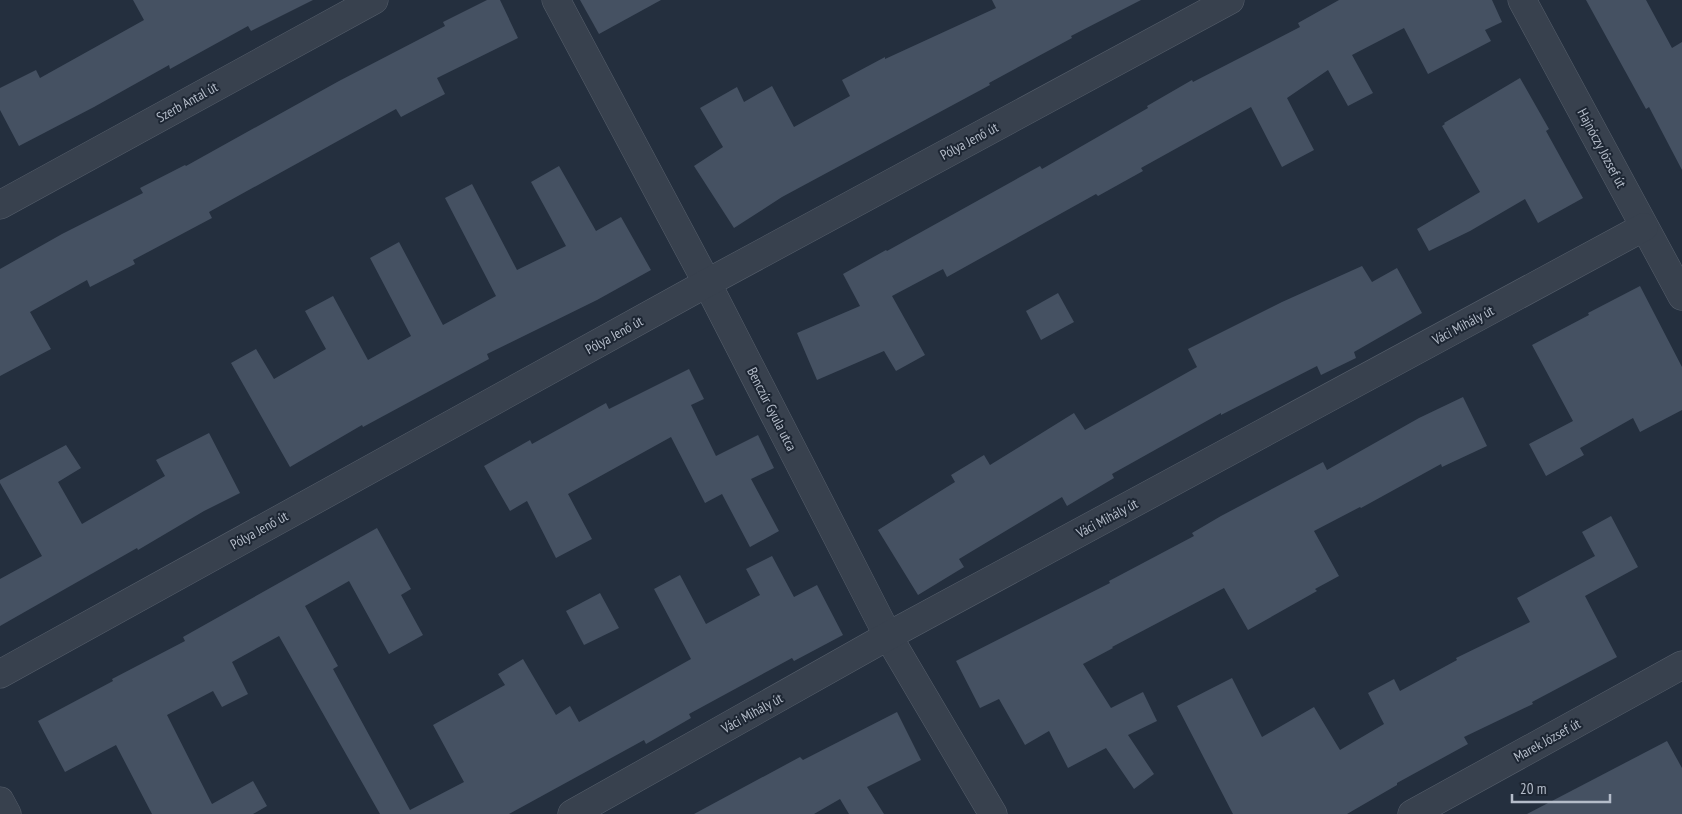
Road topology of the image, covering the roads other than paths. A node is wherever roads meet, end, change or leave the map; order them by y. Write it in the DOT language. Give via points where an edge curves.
graph roads {
  1 [pos="374,0"];
  2 [pos="556,0"];
  3 [pos="1230,0"];
  4 [pos="1522,0"];
  5 [pos="0,205"];
  6 [pos="1644,227"];
  7 [pos="708,283"];
  8 [pos="1682,296"];
  9 [pos="888,636"];
  10 [pos="1682,665"];
  11 [pos="0,674"];
  12 [pos="0,801"];
  13 [pos="7,814"];
  14 [pos="572,814"];
  15 [pos="993,814"];
  16 [pos="1412,814"];
  1 -- 5 [label="street, Szerb Antal út"];
  2 -- 7 [label="street, Benczúr Gyula utca"];
  3 -- 7 [label="street, Pólya Jenő út"];
  4 -- 6 [label="street, Hajnóczy József út"];
  6 -- 8 [label="street, Hajnóczy József út"];
  6 -- 9 [label="street, Váci Mihály út"];
  7 -- 9 [label="street, Benczúr Gyula utca"];
  7 -- 11 [label="street, Pólya Jenő út"];
  9 -- 14 [label="street, Váci Mihály út"];
  9 -- 15 [label="street, Benczúr Gyula utca"];
  10 -- 16 [label="street, Marek József út"];
  12 -- 13 [label="street"];
}
